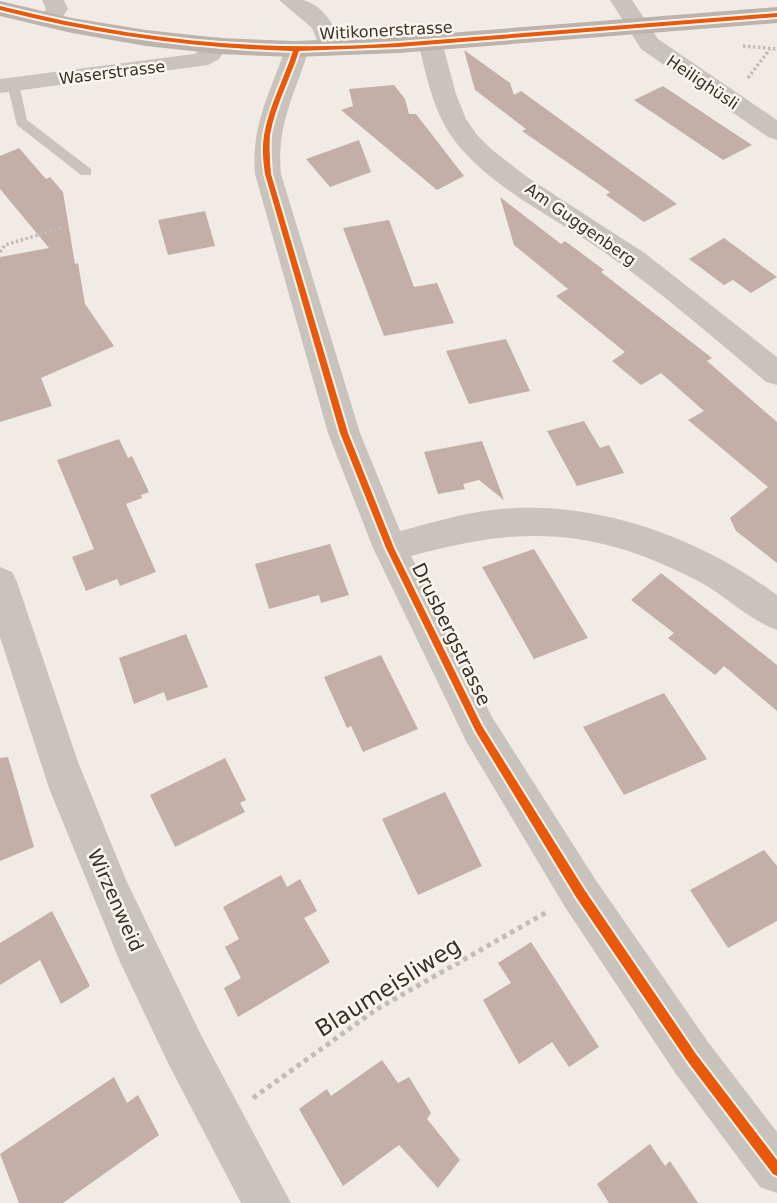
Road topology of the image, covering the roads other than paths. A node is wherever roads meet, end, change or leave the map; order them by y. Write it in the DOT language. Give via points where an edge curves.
graph roads {
  1 [pos="290,0"];
  2 [pos="621,0"];
  3 [pos="0,8"];
  4 [pos="51,10"];
  5 [pos="777,15"];
  6 [pos="636,26"];
  7 [pos="430,42"];
  8 [pos="218,44"];
  9 [pos="314,49"];
  10 [pos="7,85"];
  11 [pos="777,132"];
  12 [pos="86,172"];
  13 [pos="777,374"];
  14 [pos="390,548"];
  15 [pos="0,582"];
  16 [pos="777,615"];
  17 [pos="777,1170"];
  18 [pos="267,1203"];
  1 -- 9 [label="street" via="328,32"];
  2 -- 6 [label="street, Heilighüsli"];
  3 -- 4 [label="main road, Witikonerstrasse"];
  4 -- 8 [label="main road, Witikonerstrasse" via="136,36"];
  5 -- 6 [label="main road, Witikonerstrasse"];
  6 -- 7 [label="main road, Witikonerstrasse"];
  6 -- 11 [label="street, Heilighüsli" via="669,60"];
  7 -- 9 [label="main road, Witikonerstrasse"];
  7 -- 13 [label="street, Am Guggenberg" via="445,98 468,141 499,168 617,247"];
  8 -- 9 [label="main road, Witikonerstrasse"];
  8 -- 10 [label="street, Waserstrasse" via="200,60"];
  9 -- 14 [label="street, Drusbergstrasse" via="266,130 264,149 344,433"];
  10 -- 12 [label="lane" via="21,122"];
  14 -- 16 [label="street" via="471,527 516,521 591,527 675,554"];
  14 -- 17 [label="street, Drusbergstrasse" via="479,729 580,893 692,1058"];
  15 -- 18 [label="street, Wirzenweid" via="74,800 122,916 221,1121"];
}
